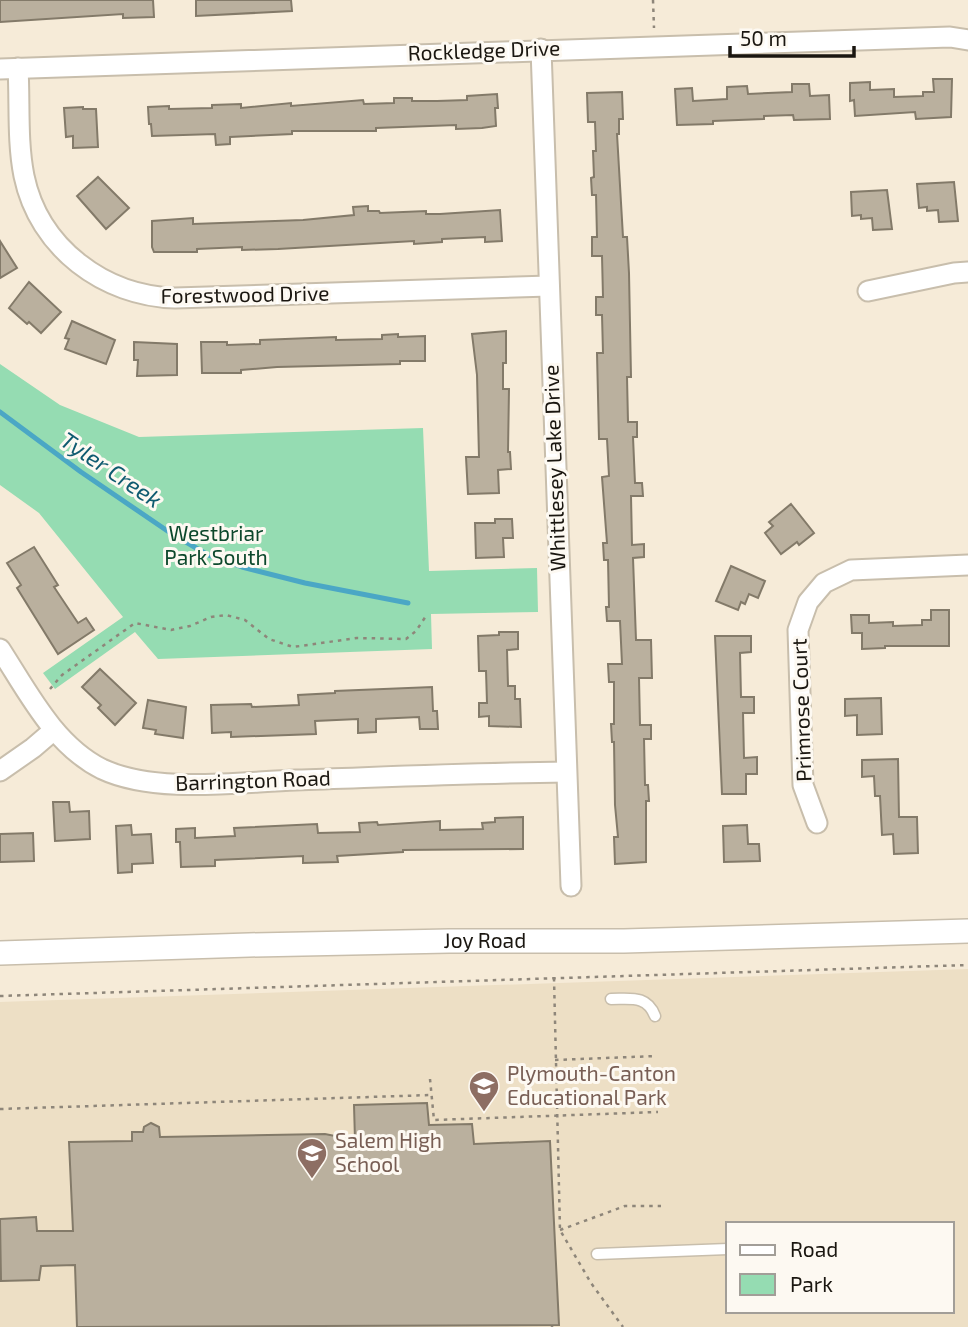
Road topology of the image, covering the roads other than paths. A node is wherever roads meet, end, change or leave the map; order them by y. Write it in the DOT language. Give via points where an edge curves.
graph roads {
  1 [pos="968,40"];
  2 [pos="541,49"];
  3 [pos="9,68"];
  4 [pos="968,272"];
  5 [pos="549,286"];
  6 [pos="868,291"];
  7 [pos="968,565"];
  8 [pos="0,649"];
  9 [pos="54,730"];
  10 [pos="0,771"];
  11 [pos="566,772"];
  12 [pos="817,823"];
  13 [pos="571,886"];
  14 [pos="968,932"];
  15 [pos="0,953"];
  16 [pos="611,999"];
  17 [pos="655,1017"];
  18 [pos="726,1249"];
  19 [pos="597,1254"];
  1 -- 2 [label="street, Rockledge Drive"];
  2 -- 3 [label="street, Rockledge Drive"];
  2 -- 5 [label="street, Whittlesey Lake Drive"];
  3 -- 5 [label="street, Forestwood Drive" via="23,164 37,209 61,248 89,272 117,286 151,297 175,298"];
  4 -- 6 [label="street"];
  5 -- 11 [label="street, Whittlesey Lake Drive"];
  7 -- 12 [label="street, Primrose Court" via="851,570 824,583 807,602 799,630 803,785"];
  8 -- 9 [label="street, Barrington Road"];
  9 -- 10 [label="street"];
  9 -- 11 [label="street, Barrington Road" via="101,768 144,783"];
  11 -- 13 [label="street, Whittlesey Lake Drive"];
  14 -- 15 [label="street, Joy Road"];
  16 -- 17 [label="lane" via="644,1000"];
  18 -- 19 [label="lane"];
}
